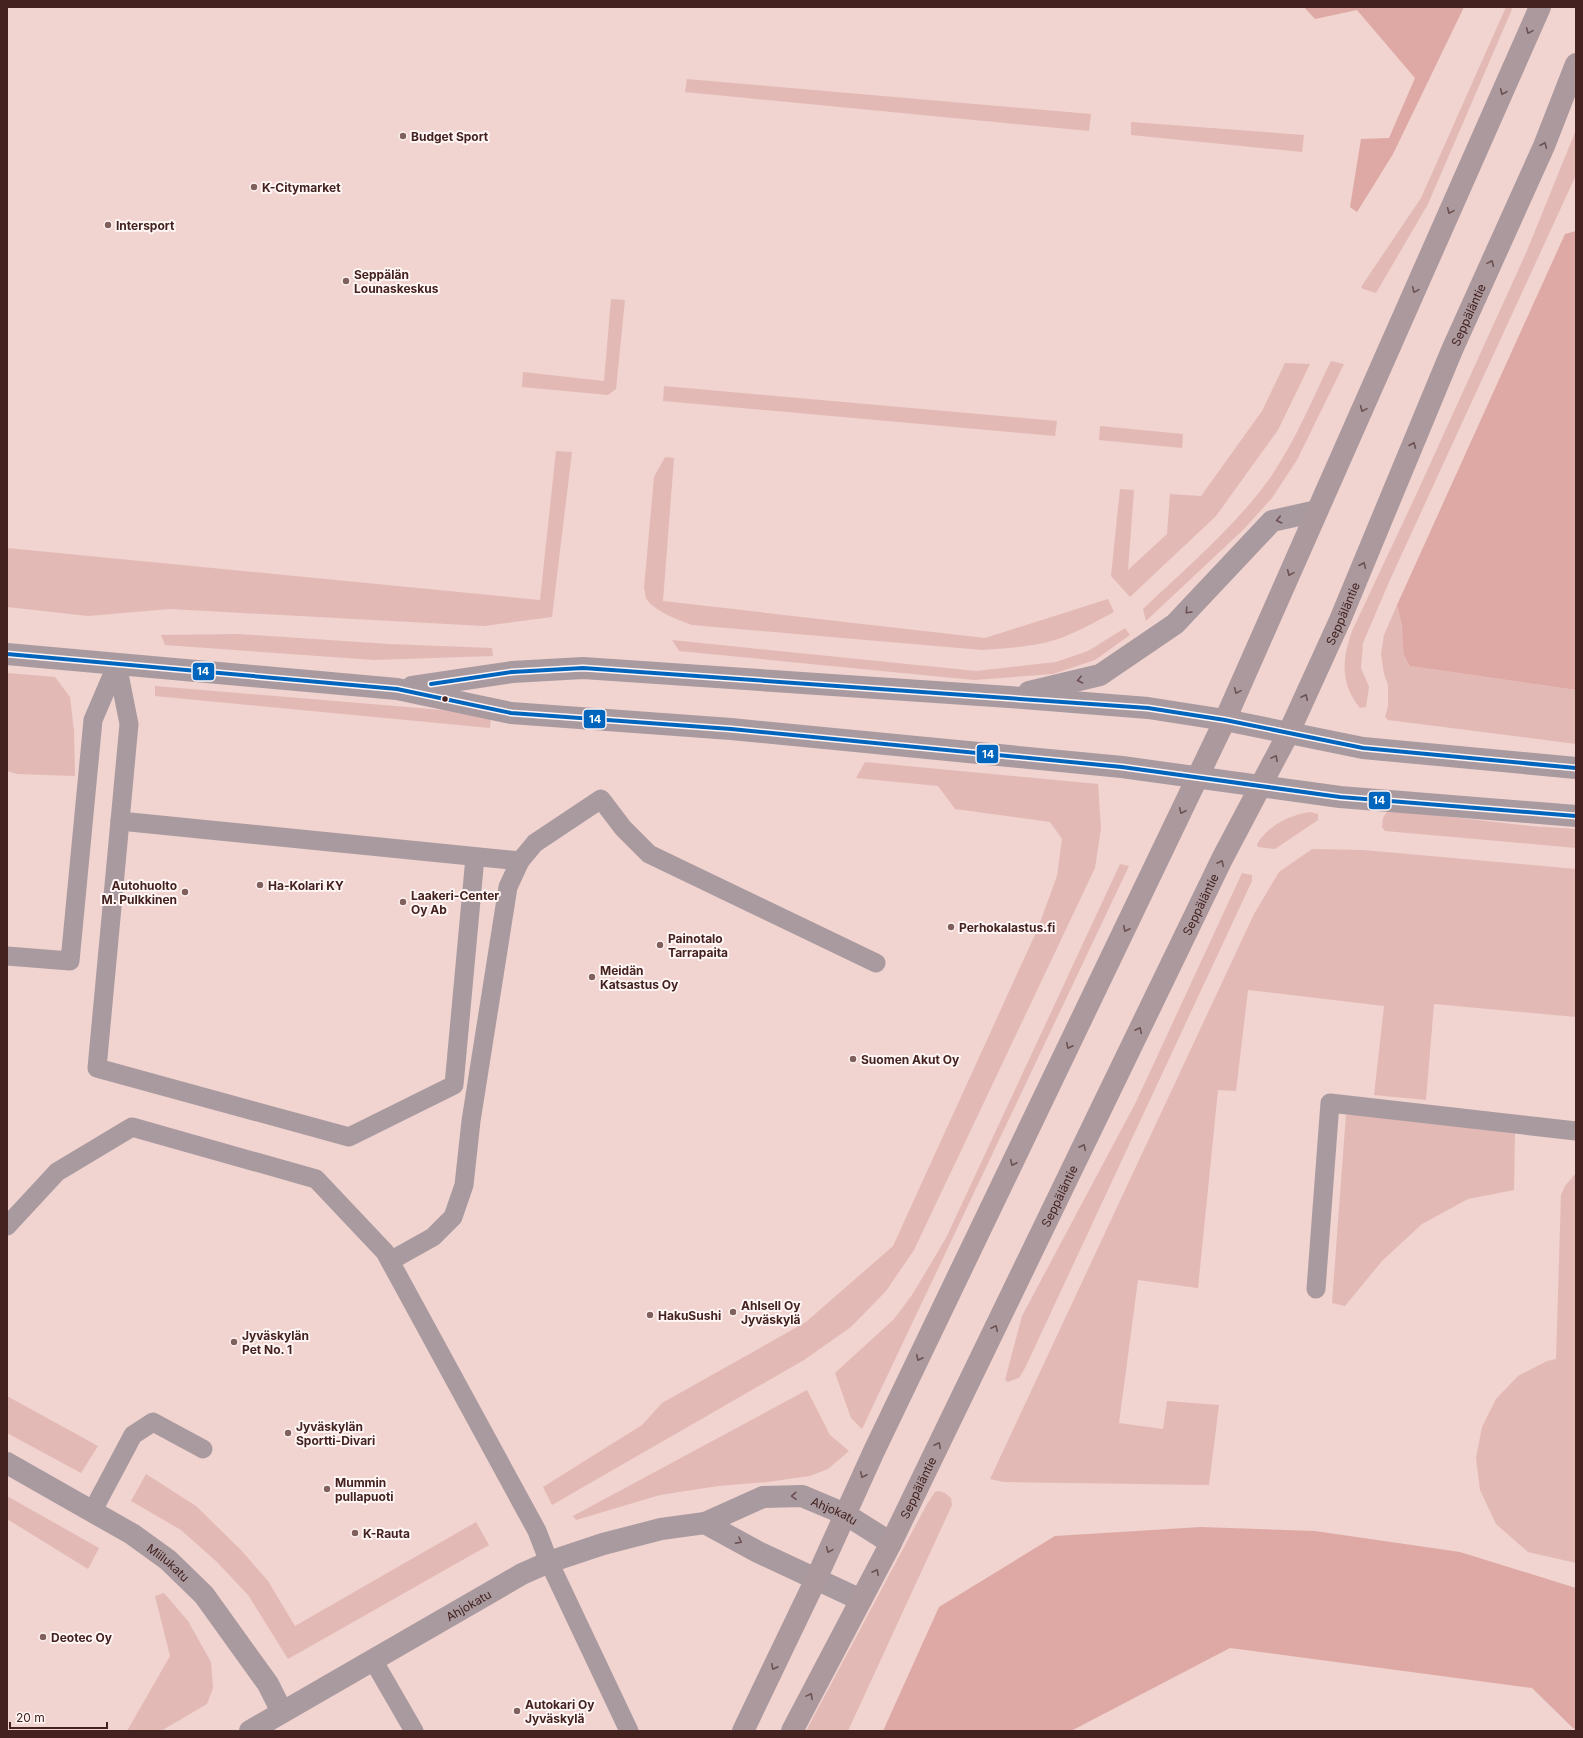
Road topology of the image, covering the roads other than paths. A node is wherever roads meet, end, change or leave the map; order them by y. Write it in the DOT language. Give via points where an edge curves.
graph roads {
  1 [pos="1540,7"];
  2 [pos="1576,64"];
  3 [pos="1317,511"];
  4 [pos="7,654"];
  5 [pos="117,664"];
  6 [pos="397,689"];
  7 [pos="1009,697"];
  8 [pos="1225,720"];
  9 [pos="1289,732"];
  10 [pos="1576,768"];
  11 [pos="1198,776"];
  12 [pos="1261,785"];
  13 [pos="1576,816"];
  14 [pos="120,821"];
  15 [pos="475,856"];
  16 [pos="520,861"];
  17 [pos="7,956"];
  18 [pos="876,963"];
  19 [pos="1576,1132"];
  20 [pos="7,1226"];
  21 [pos="390,1261"];
  22 [pos="1316,1289"];
  23 [pos="203,1449"];
  24 [pos="7,1463"];
  25 [pos="92,1512"];
  26 [pos="845,1514"];
  27 [pos="705,1523"];
  28 [pos="891,1543"];
  29 [pos="549,1562"];
  30 [pos="816,1579"];
  31 [pos="861,1600"];
  32 [pos="373,1660"];
  33 [pos="282,1712"];
  34 [pos="250,1731"];
  35 [pos="414,1731"];
  36 [pos="629,1731"];
  37 [pos="743,1731"];
  38 [pos="792,1731"];
  1 -- 3 [label="main road, one-way"];
  9 -- 2 [label="main road, Seppäläntie, one-way" via="1340,620 1452,350 1544,146"];
  3 -- 7 [label="street, one-way" via="1272,521 1175,624 1100,675"];
  3 -- 8 [label="main road, one-way"];
  4 -- 5 [label="street"];
  5 -- 6 [label="street"];
  5 -- 14 [label="lane" via="129,724"];
  5 -- 17 [label="lane" via="93,720 70,961"];
  6 -- 7 [label="street" via="512,672 583,668"];
  6 -- 11 [label="street" via="511,713 739,730 1122,766"];
  7 -- 8 [label="street" via="1148,708"];
  8 -- 9 [label="street"];
  8 -- 11 [label="main road"];
  9 -- 10 [label="street" via="1363,748"];
  12 -- 9 [label="main road, Seppäläntie, one-way"];
  11 -- 12 [label="street"];
  11 -- 26 [label="main road, one-way"];
  12 -- 13 [label="street" via="1340,797"];
  28 -- 12 [label="main road, Seppäläntie, one-way" via="1215,874"];
  14 -- 15 [label="lane"];
  14 -- 15 [label="lane" via="97,1068 349,1138 454,1085"];
  15 -- 16 [label="lane"];
  16 -- 18 [label="lane" via="535,843 601,799 623,828 649,854"];
  16 -- 21 [label="lane" via="508,887 471,1120 464,1185 453,1217 433,1237"];
  19 -- 22 [label="lane" via="1330,1103"];
  20 -- 21 [label="lane" via="57,1172 132,1127 316,1179 385,1252"];
  21 -- 29 [label="lane" via="537,1531"];
  23 -- 25 [label="lane" via="153,1422 133,1435"];
  24 -- 25 [label="street, Miilukatu"];
  25 -- 33 [label="street, Miilukatu" via="132,1534 168,1560 204,1595 268,1684"];
  26 -- 27 [label="street, Ahjokatu, one-way" via="802,1496 763,1497"];
  26 -- 28 [label="street, Ahjokatu"];
  26 -- 30 [label="main road, one-way"];
  27 -- 29 [label="street, Ahjokatu" via="662,1529 603,1544"];
  27 -- 30 [label="street, one-way" via="758,1552"];
  31 -- 28 [label="main road, Seppäläntie, one-way"];
  29 -- 32 [label="street, Ahjokatu" via="522,1574"];
  29 -- 36 [label="lane"];
  30 -- 31 [label="street"];
  30 -- 37 [label="main road, one-way"];
  38 -- 31 [label="main road, Seppäläntie, one-way"];
  32 -- 33 [label="street, Ahjokatu"];
  32 -- 35 [label="lane"];
  33 -- 34 [label="street, Ahjokatu"];
}
